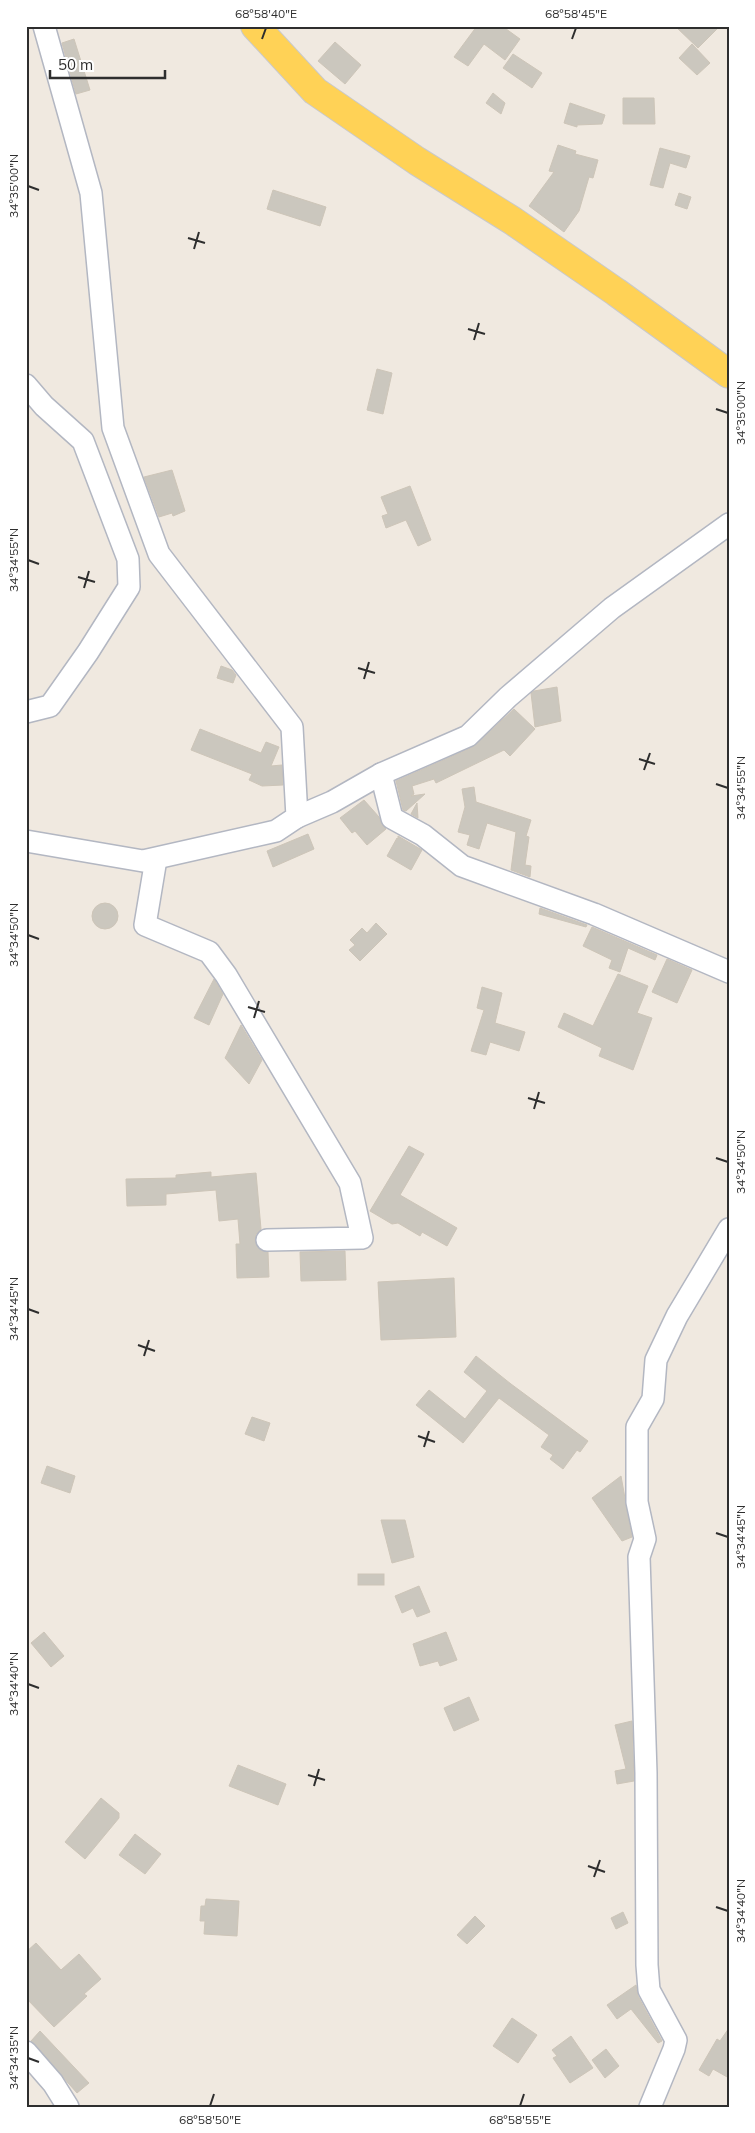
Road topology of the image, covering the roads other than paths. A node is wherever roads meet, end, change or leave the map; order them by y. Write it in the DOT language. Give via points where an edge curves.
graph roads {
  1 [pos="44,26"];
  2 [pos="255,26"];
  3 [pos="729,374"];
  4 [pos="26,385"];
  5 [pos="112,419"];
  6 [pos="86,450"];
  7 [pos="729,524"];
  8 [pos="26,712"];
  9 [pos="382,774"];
  10 [pos="297,817"];
  11 [pos="26,842"];
  12 [pos="156,860"];
  13 [pos="729,972"];
  14 [pos="729,1229"];
  15 [pos="267,1240"];
  16 [pos="26,2052"];
  17 [pos="68,2107"];
  18 [pos="650,2107"];
  1 -- 5 [label="street" via="90,193"];
  2 -- 3 [label="main road" via="315,91 520,226"];
  4 -- 6 [label="street" via="83,441"];
  5 -- 6 [label="street"];
  5 -- 10 [label="street" via="159,554 292,727"];
  6 -- 8 [label="street" via="128,559 129,587 50,706"];
  7 -- 9 [label="street" via="612,608 508,697 468,736"];
  9 -- 10 [label="street"];
  9 -- 13 [label="street" via="392,818 423,835 462,866 594,914"];
  10 -- 12 [label="street" via="276,831"];
  11 -- 12 [label="street" via="143,861"];
  12 -- 15 [label="street" via="145,925 209,952 226,975 350,1183 362,1238"];
  14 -- 18 [label="street" via="677,1316 656,1360 653,1399 637,1427 637,1502 645,1539 639,1557 646,1773 647,1965 649,1990 676,2040"];
  16 -- 17 [label="street" via="53,2083"];
}
